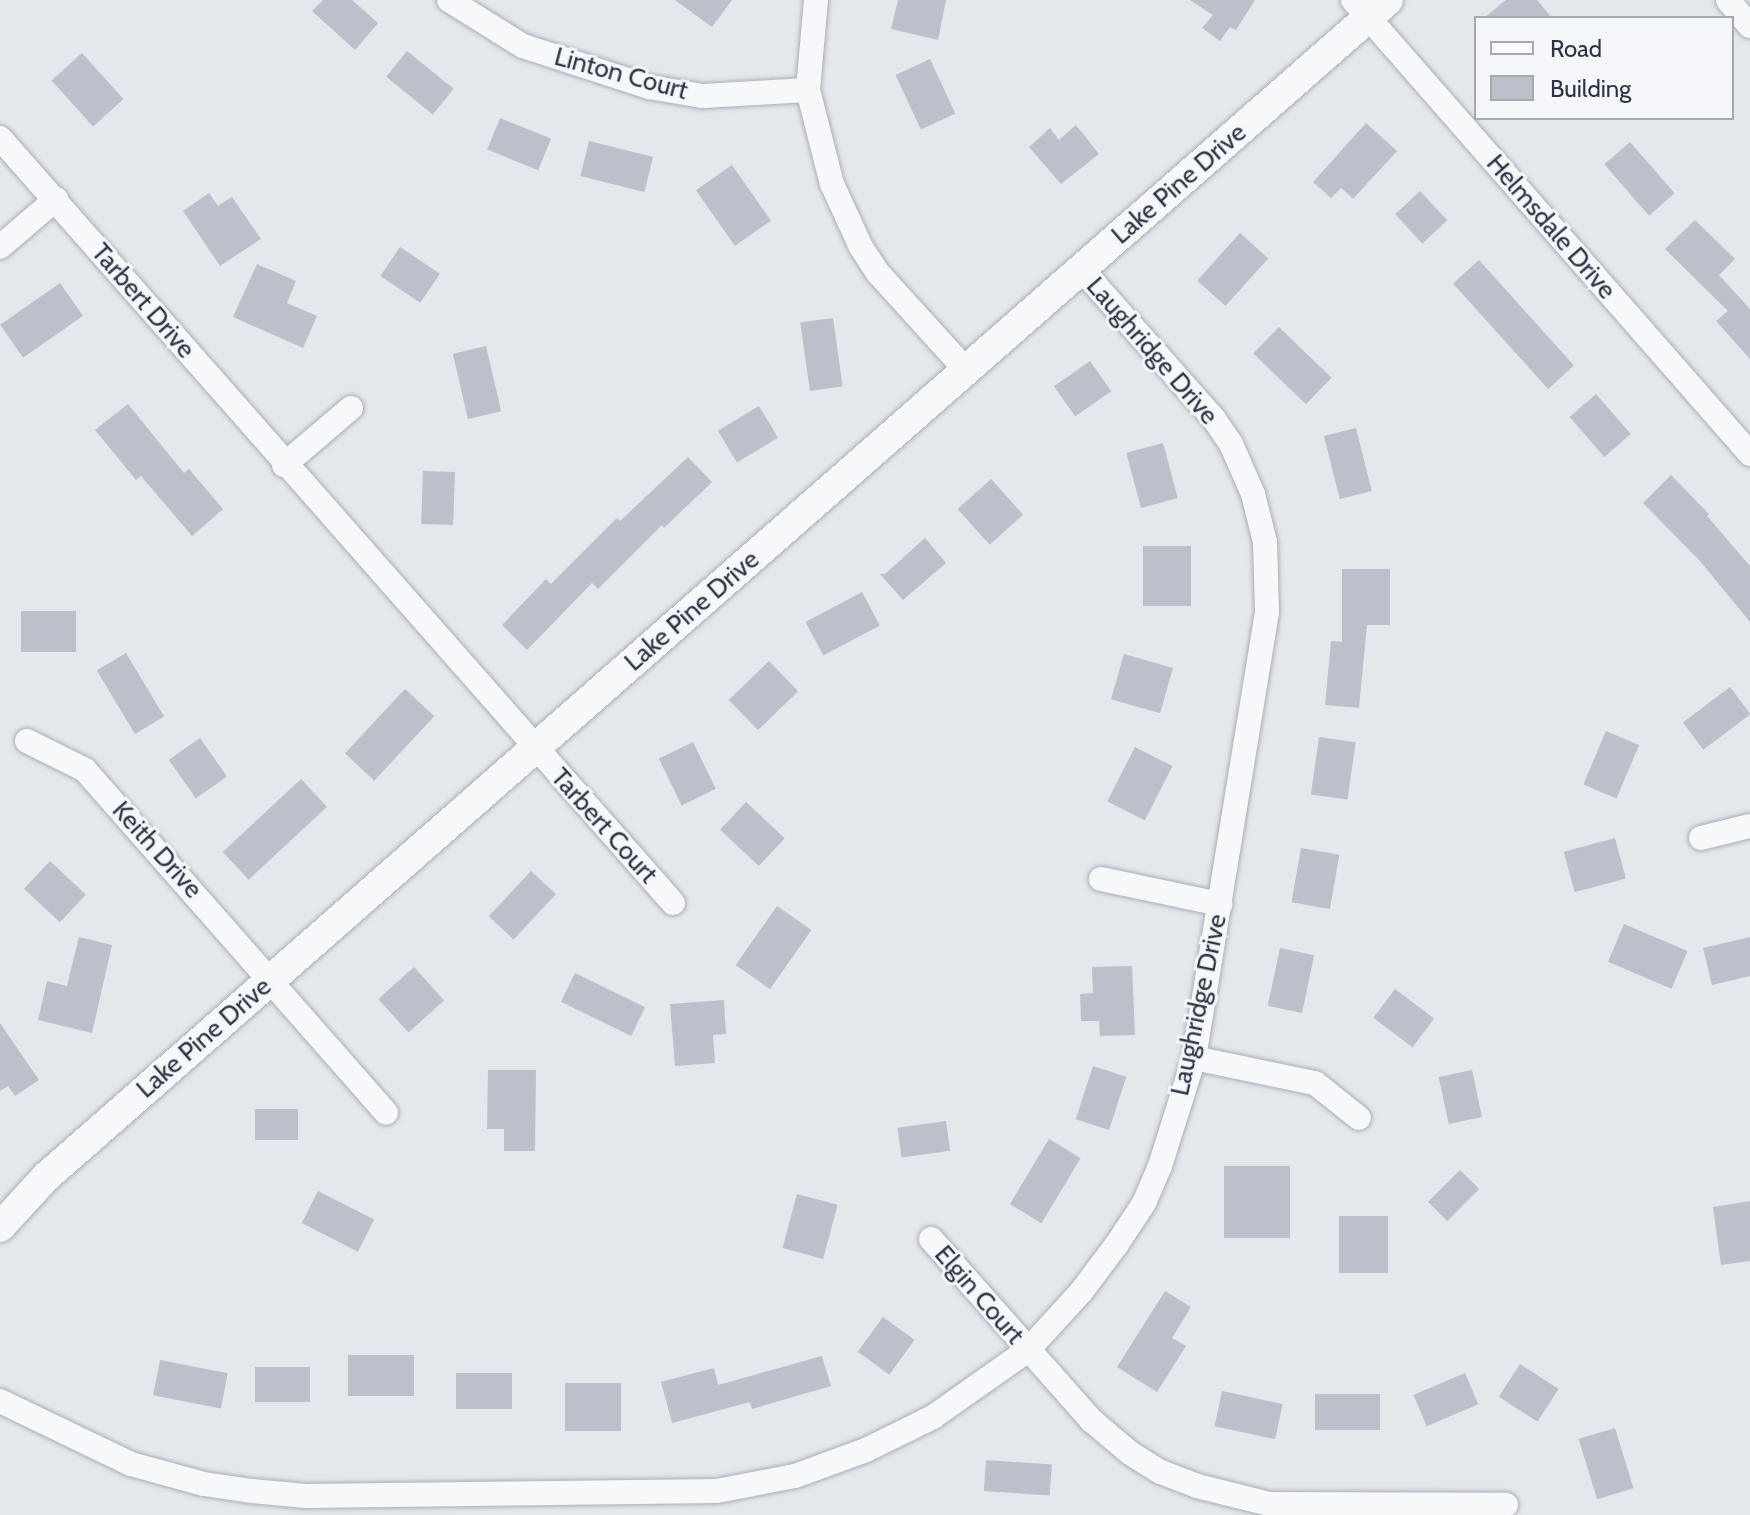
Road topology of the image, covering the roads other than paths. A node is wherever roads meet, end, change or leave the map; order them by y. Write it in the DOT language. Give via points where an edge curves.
graph roads {
  1 [pos="449,0"];
  2 [pos="816,0"];
  3 [pos="1728,0"];
  4 [pos="1369,6"];
  5 [pos="1750,26"];
  6 [pos="808,90"];
  7 [pos="0,138"];
  8 [pos="56,199"];
  9 [pos="0,247"];
  10 [pos="1082,270"];
  11 [pos="966,370"];
  12 [pos="351,408"];
  13 [pos="1750,454"];
  14 [pos="284,465"];
  15 [pos="27,741"];
  16 [pos="534,749"];
  17 [pos="1750,826"];
  18 [pos="1701,838"];
  19 [pos="1101,879"];
  20 [pos="673,903"];
  21 [pos="1220,904"];
  22 [pos="272,979"];
  23 [pos="1194,1058"];
  24 [pos="386,1113"];
  25 [pos="1359,1118"];
  26 [pos="0,1227"];
  27 [pos="931,1239"];
  28 [pos="1028,1350"];
  29 [pos="0,1401"];
  30 [pos="1506,1505"];
  1 -- 6 [label="street, Linton Court" via="523,46 649,87 703,96"];
  2 -- 6 [label="street"];
  3 -- 5 [label="street"];
  4 -- 10 [label="street, Lake Pine Drive"];
  4 -- 13 [label="street, Helmsdale Drive"];
  6 -- 11 [label="street" via="832,184 861,247"];
  7 -- 8 [label="street, Tarbert Drive"];
  8 -- 9 [label="street"];
  8 -- 14 [label="street, Tarbert Drive"];
  10 -- 11 [label="street, Lake Pine Drive"];
  10 -- 21 [label="street, Laughridge Drive" via="1223,432 1244,471 1265,542 1267,612"];
  11 -- 16 [label="street, Lake Pine Drive"];
  12 -- 14 [label="street"];
  14 -- 16 [label="street, Tarbert Drive"];
  15 -- 22 [label="street, Keith Drive" via="85,770"];
  16 -- 20 [label="street, Tarbert Court"];
  16 -- 22 [label="street, Lake Pine Drive"];
  17 -- 18 [label="street"];
  19 -- 21 [label="street"];
  21 -- 23 [label="street, Laughridge Drive"];
  22 -- 24 [label="street, Keith Drive"];
  22 -- 26 [label="street, Lake Pine Drive" via="46,1177"];
  23 -- 25 [label="street" via="1315,1083"];
  23 -- 28 [label="street, Laughridge Drive" via="1144,1203 1081,1292"];
  27 -- 28 [label="street, Elgin Court"];
  28 -- 29 [label="street, Laughridge Drive" via="933,1417 889,1440 795,1476 717,1491 306,1496 252,1491 131,1464"];
  28 -- 30 [label="street, Elgin Court" via="1091,1420 1130,1453 1197,1486 1269,1504"];
}
